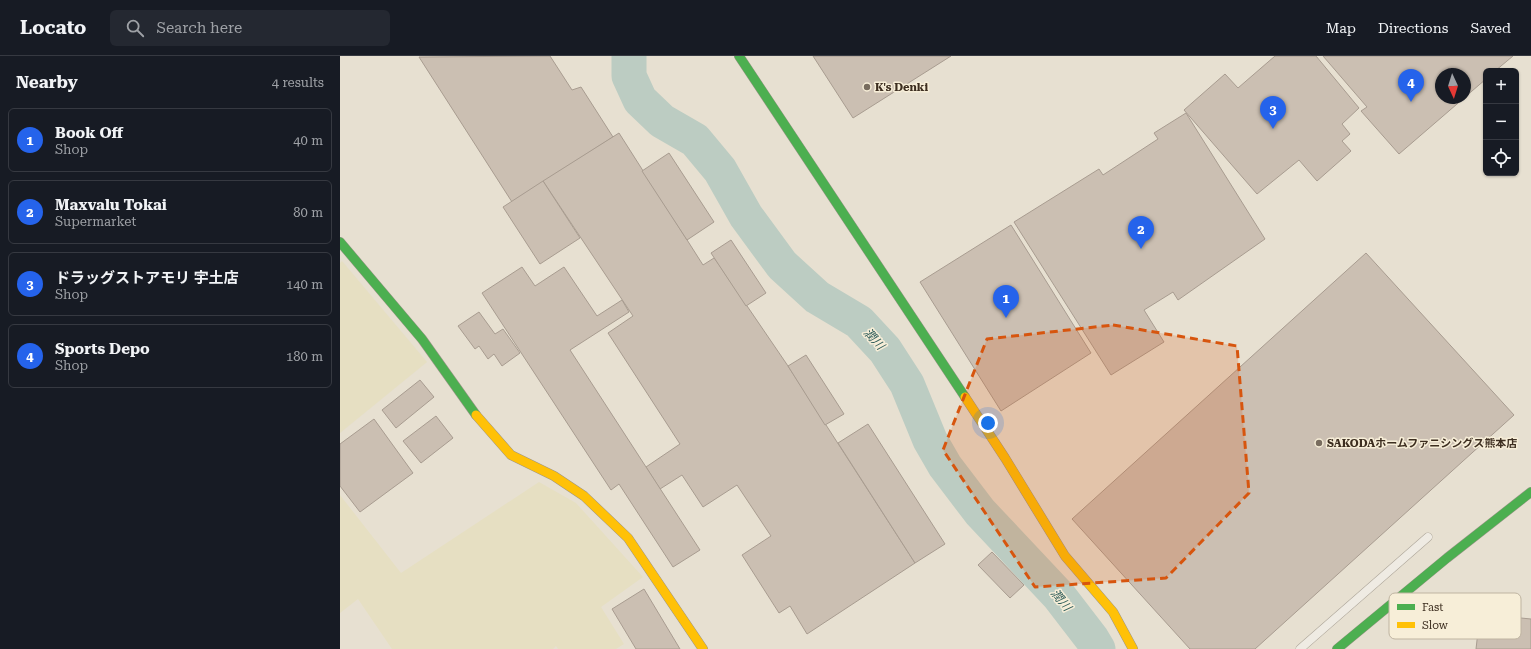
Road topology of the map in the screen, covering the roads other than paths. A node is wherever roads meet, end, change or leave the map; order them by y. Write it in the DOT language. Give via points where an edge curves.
graph roads {
  1 [pos="739,56"];
  2 [pos="340,242"];
  3 [pos="1531,492"];
  4 [pos="1428,537"];
  5 [pos="1405,593"];
  6 [pos="1389,606"];
  7 [pos="703,649"];
  8 [pos="1133,649"];
  9 [pos="1300,649"];
  10 [pos="1337,649"];
  1 -- 8 [label="street" via="1005,458 1064,556 1113,612"];
  2 -- 7 [label="street" via="422,339 485,427 511,455 554,476 584,496 628,538"];
  3 -- 5 [label="street"];
  4 -- 9 [label="lane"];
  6 -- 10 [label="street"];
}
